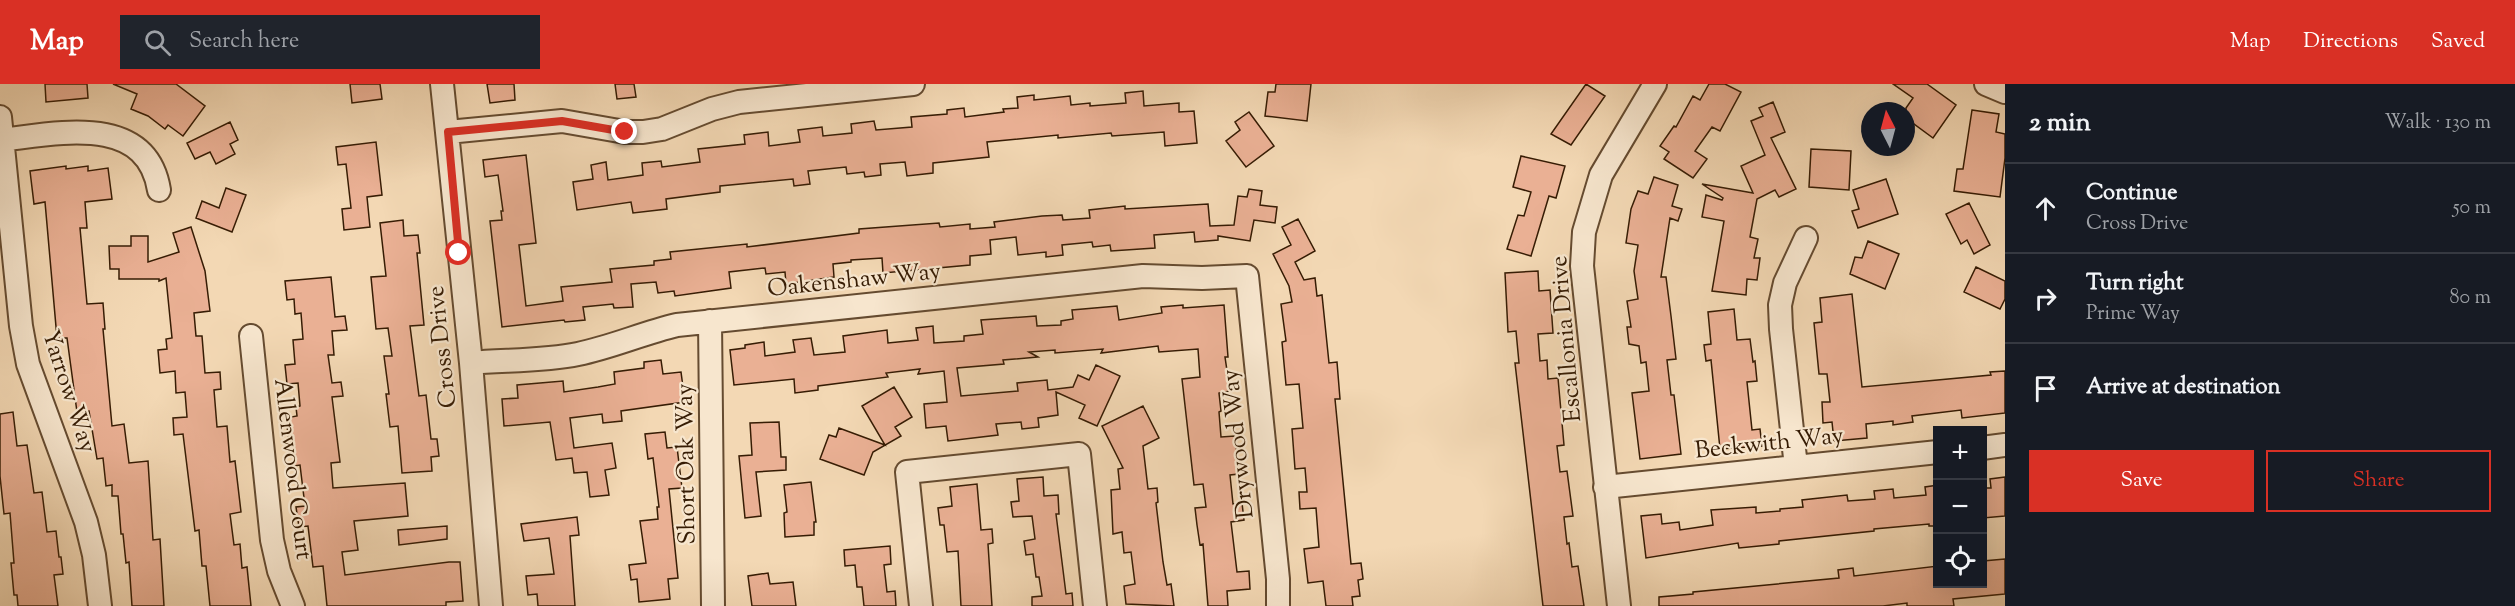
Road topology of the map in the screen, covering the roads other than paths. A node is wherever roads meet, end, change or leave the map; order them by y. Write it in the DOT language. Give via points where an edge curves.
graph roads {
  1 [pos="442,84"];
  2 [pos="913,84"];
  3 [pos="1654,84"];
  4 [pos="1986,84"];
  5 [pos="2005,92"];
  6 [pos="0,117"];
  7 [pos="448,132"];
  8 [pos="1,140"];
  9 [pos="159,190"];
  10 [pos="1806,238"];
  11 [pos="1247,276"];
  12 [pos="710,321"];
  13 [pos="251,336"];
  14 [pos="471,363"];
  15 [pos="2005,445"];
  16 [pos="1987,447"];
  17 [pos="1933,452"];
  18 [pos="1796,466"];
  19 [pos="1605,487"];
  20 [pos="100,606"];
  21 [pos="293,606"];
  22 [pos="491,606"];
  23 [pos="713,606"];
  24 [pos="921,606"];
  25 [pos="1095,606"];
  26 [pos="1278,606"];
  27 [pos="1619,606"];
  1 -- 7 [label="street, Cross Drive"];
  2 -- 7 [label="street" via="739,102 643,132 562,121"];
  3 -- 19 [label="street, Escallonia Drive" via="1601,175 1584,232 1582,266"];
  4 -- 5 [label="street"];
  6 -- 8 [label="street, Yarrow Way"];
  7 -- 14 [label="street, Cross Drive"];
  8 -- 9 [label="street" via="76,131 124,141 146,158 157,176"];
  8 -- 20 [label="street, Yarrow Way" via="28,364 86,522"];
  10 -- 18 [label="street" via="1785,283 1780,304"];
  11 -- 12 [label="street, Oakenshaw Way" via="1143,276"];
  11 -- 26 [label="street, Drywood Way"];
  12 -- 14 [label="street, Oakenshaw Way" via="677,325 575,355"];
  12 -- 23 [label="street, Short Oak Way"];
  13 -- 21 [label="street, Allenwood Court" via="272,540"];
  14 -- 22 [label="street, Cross Drive"];
  15 -- 16 [label="street"];
  17 -- 18 [label="street, Beckwith Way"];
  18 -- 19 [label="street, Beckwith Way"];
  19 -- 27 [label="street, Escallonia Drive"];
  24 -- 25 [label="street" via="907,472 1079,454"];
}
